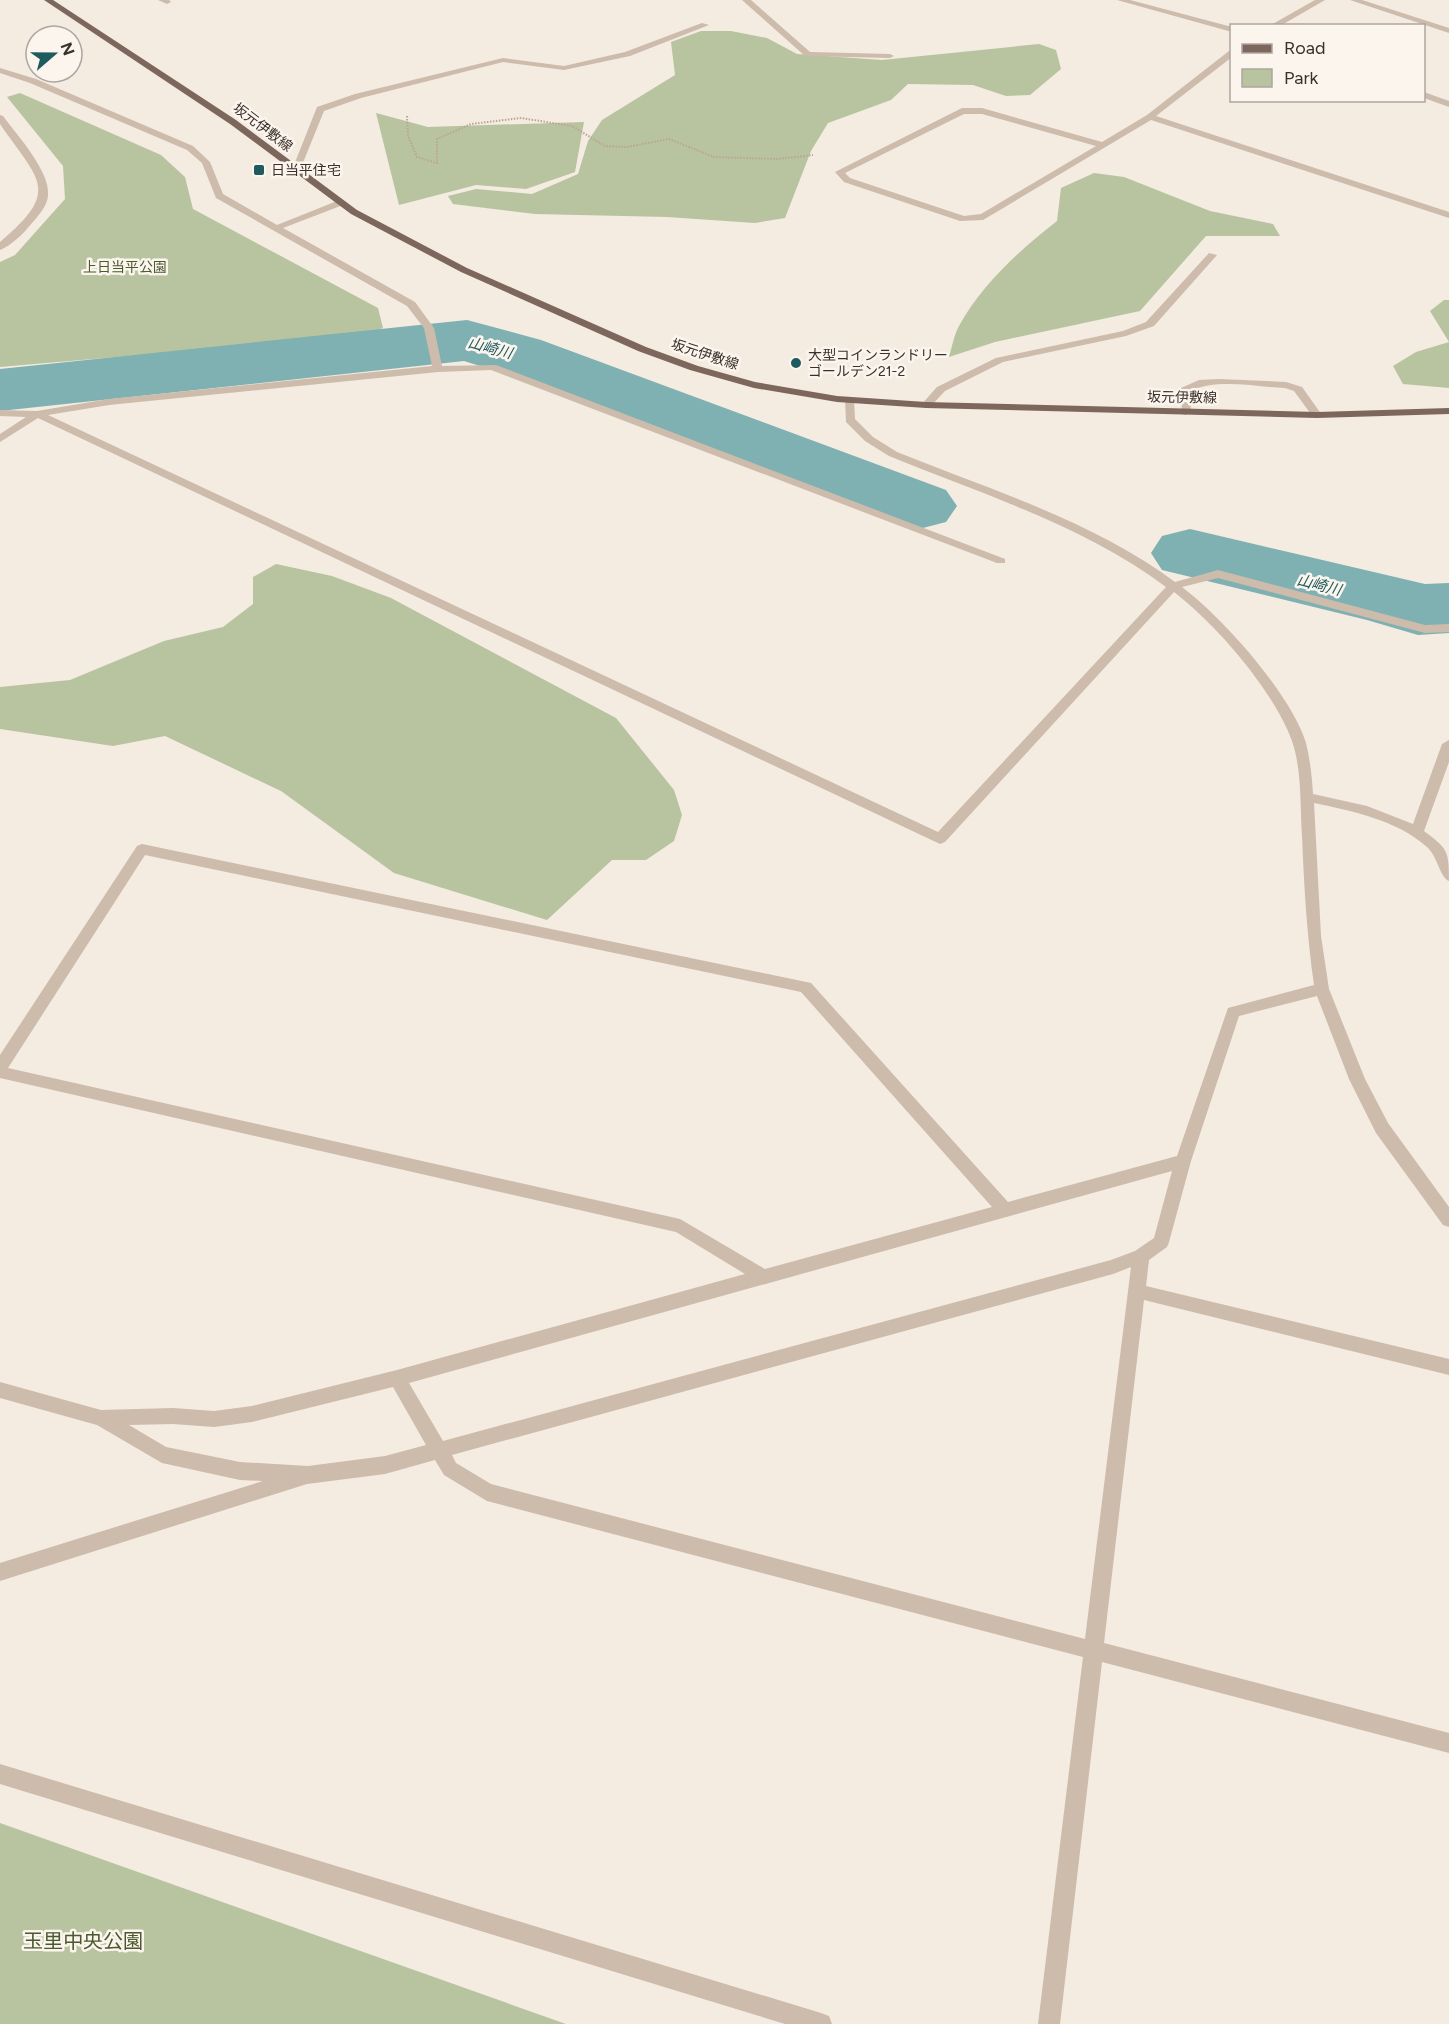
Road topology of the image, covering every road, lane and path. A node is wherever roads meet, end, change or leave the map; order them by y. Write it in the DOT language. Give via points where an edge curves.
graph roads {
  1 [pos="48,0"];
  2 [pos="746,0"];
  3 [pos="1121,0"];
  4 [pos="1321,0"];
  5 [pos="1354,0"];
  6 [pos="1277,24"];
  7 [pos="705,25"];
  8 [pos="1230,29"];
  9 [pos="1449,31"];
  10 [pos="1230,55"];
  11 [pos="890,56"];
  12 [pos="0,70"];
  13 [pos="1425,95"];
  14 [pos="1449,104"];
  15 [pos="407,113"];
  16 [pos="1150,117"];
  17 [pos="0,118"];
  18 [pos="1103,145"];
  19 [pos="857,163"];
  20 [pos="296,170"];
  21 [pos="340,203"];
  22 [pos="1449,215"];
  23 [pos="276,228"];
  24 [pos="0,247"];
  25 [pos="1212,255"];
  26 [pos="438,369"];
  27 [pos="849,400"];
  28 [pos="926,405"];
  29 [pos="1449,411"];
  30 [pos="1186,412"];
  31 [pos="0,413"];
  32 [pos="36,414"];
  33 [pos="1317,415"];
  34 [pos="0,439"];
  35 [pos="1001,561"];
  36 [pos="1173,586"];
  37 [pos="1449,628"];
  38 [pos="1449,744"];
  39 [pos="1307,797"];
  40 [pos="1417,831"];
  41 [pos="1449,876"];
  42 [pos="1322,989"];
  43 [pos="0,1070"];
  44 [pos="1183,1161"];
  45 [pos="1005,1210"];
  46 [pos="1449,1220"];
  47 [pos="1141,1256"];
  48 [pos="764,1276"];
  49 [pos="1137,1292"];
  50 [pos="1449,1367"];
  51 [pos="397,1378"];
  52 [pos="0,1390"];
  53 [pos="102,1418"];
  54 [pos="438,1450"];
  55 [pos="308,1475"];
  56 [pos="0,1572"];
  57 [pos="1094,1650"];
  58 [pos="1449,1743"];
  59 [pos="0,1774"];
  60 [pos="821,2024"];
  61 [pos="1049,2024"];
  1 -- 20 [label="main road, 坂元伊敷線" via="233,122"];
  2 -- 11 [label="street" via="808,54"];
  3 -- 8 [label="street"];
  4 -- 6 [label="street"];
  5 -- 9 [label="street"];
  7 -- 20 [label="street" via="627,54 564,68 503,60 320,109"];
  10 -- 16 [label="street"];
  12 -- 23 [label="street" via="190,148 206,162 219,196"];
  13 -- 14 [label="street"];
  15 -- 19 [label="path" via="408,136 417,157 437,163 437,139 471,124 521,118 572,126 605,146 627,147 669,139 714,157 778,159 829,153"];
  16 -- 18 [label="street"];
  16 -- 22 [label="street"];
  17 -- 24 [label="street" via="40,173 46,192 38,213"];
  18 -- 19 [label="street" via="972,110 962,111"];
  18 -- 19 [label="street" via="983,217 963,219 847,180 839,172"];
  20 -- 21 [label="main road, 坂元伊敷線"];
  21 -- 23 [label="street"];
  21 -- 27 [label="main road, 坂元伊敷線" via="464,270 642,349 754,385"];
  23 -- 26 [label="street" via="411,304 429,328"];
  25 -- 28 [label="street" via="1150,324 1126,333 1000,360 941,389"];
  26 -- 32 [label="street" via="109,402"];
  26 -- 35 [label="street" via="492,367"];
  27 -- 28 [label="main road, 坂元伊敷線"];
  27 -- 36 [label="street" via="850,420 869,439 893,454 1066,524 1136,560"];
  28 -- 30 [label="main road, 坂元伊敷線"];
  29 -- 33 [label="main road, 坂元伊敷線"];
  30 -- 33 [label="main road, 坂元伊敷線"];
  30 -- 33 [label="street" via="1185,390 1199,383 1219,382 1298,389"];
  31 -- 32 [label="street"];
  32 -- 34 [label="street"];
  32 -- 36 [label="street" via="940,839"];
  36 -- 37 [label="street" via="1218,574 1425,628"];
  36 -- 39 [label="street" via="1216,624 1281,705 1299,742"];
  38 -- 40 [label="street"];
  39 -- 40 [label="street" via="1350,805"];
  39 -- 42 [label="street" via="1314,936"];
  40 -- 41 [label="street" via="1444,858"];
  42 -- 44 [label="street" via="1233,1012"];
  42 -- 46 [label="street" via="1357,1079 1382,1128"];
  43 -- 45 [label="street" via="142,849 806,987"];
  43 -- 48 [label="street" via="680,1226"];
  44 -- 45 [label="street"];
  44 -- 47 [label="street" via="1161,1242"];
  45 -- 48 [label="street"];
  47 -- 49 [label="street"];
  47 -- 54 [label="street" via="1102,1270"];
  48 -- 51 [label="street"];
  49 -- 50 [label="street"];
  49 -- 57 [label="street"];
  51 -- 53 [label="street" via="252,1414 214,1419"];
  51 -- 54 [label="street"];
  52 -- 53 [label="street"];
  53 -- 55 [label="street" via="162,1455 240,1471"];
  54 -- 55 [label="street" via="385,1465"];
  54 -- 57 [label="street" via="450,1469 487,1492"];
  55 -- 56 [label="street"];
  57 -- 58 [label="street"];
  57 -- 61 [label="street"];
  59 -- 60 [label="street"];
}
